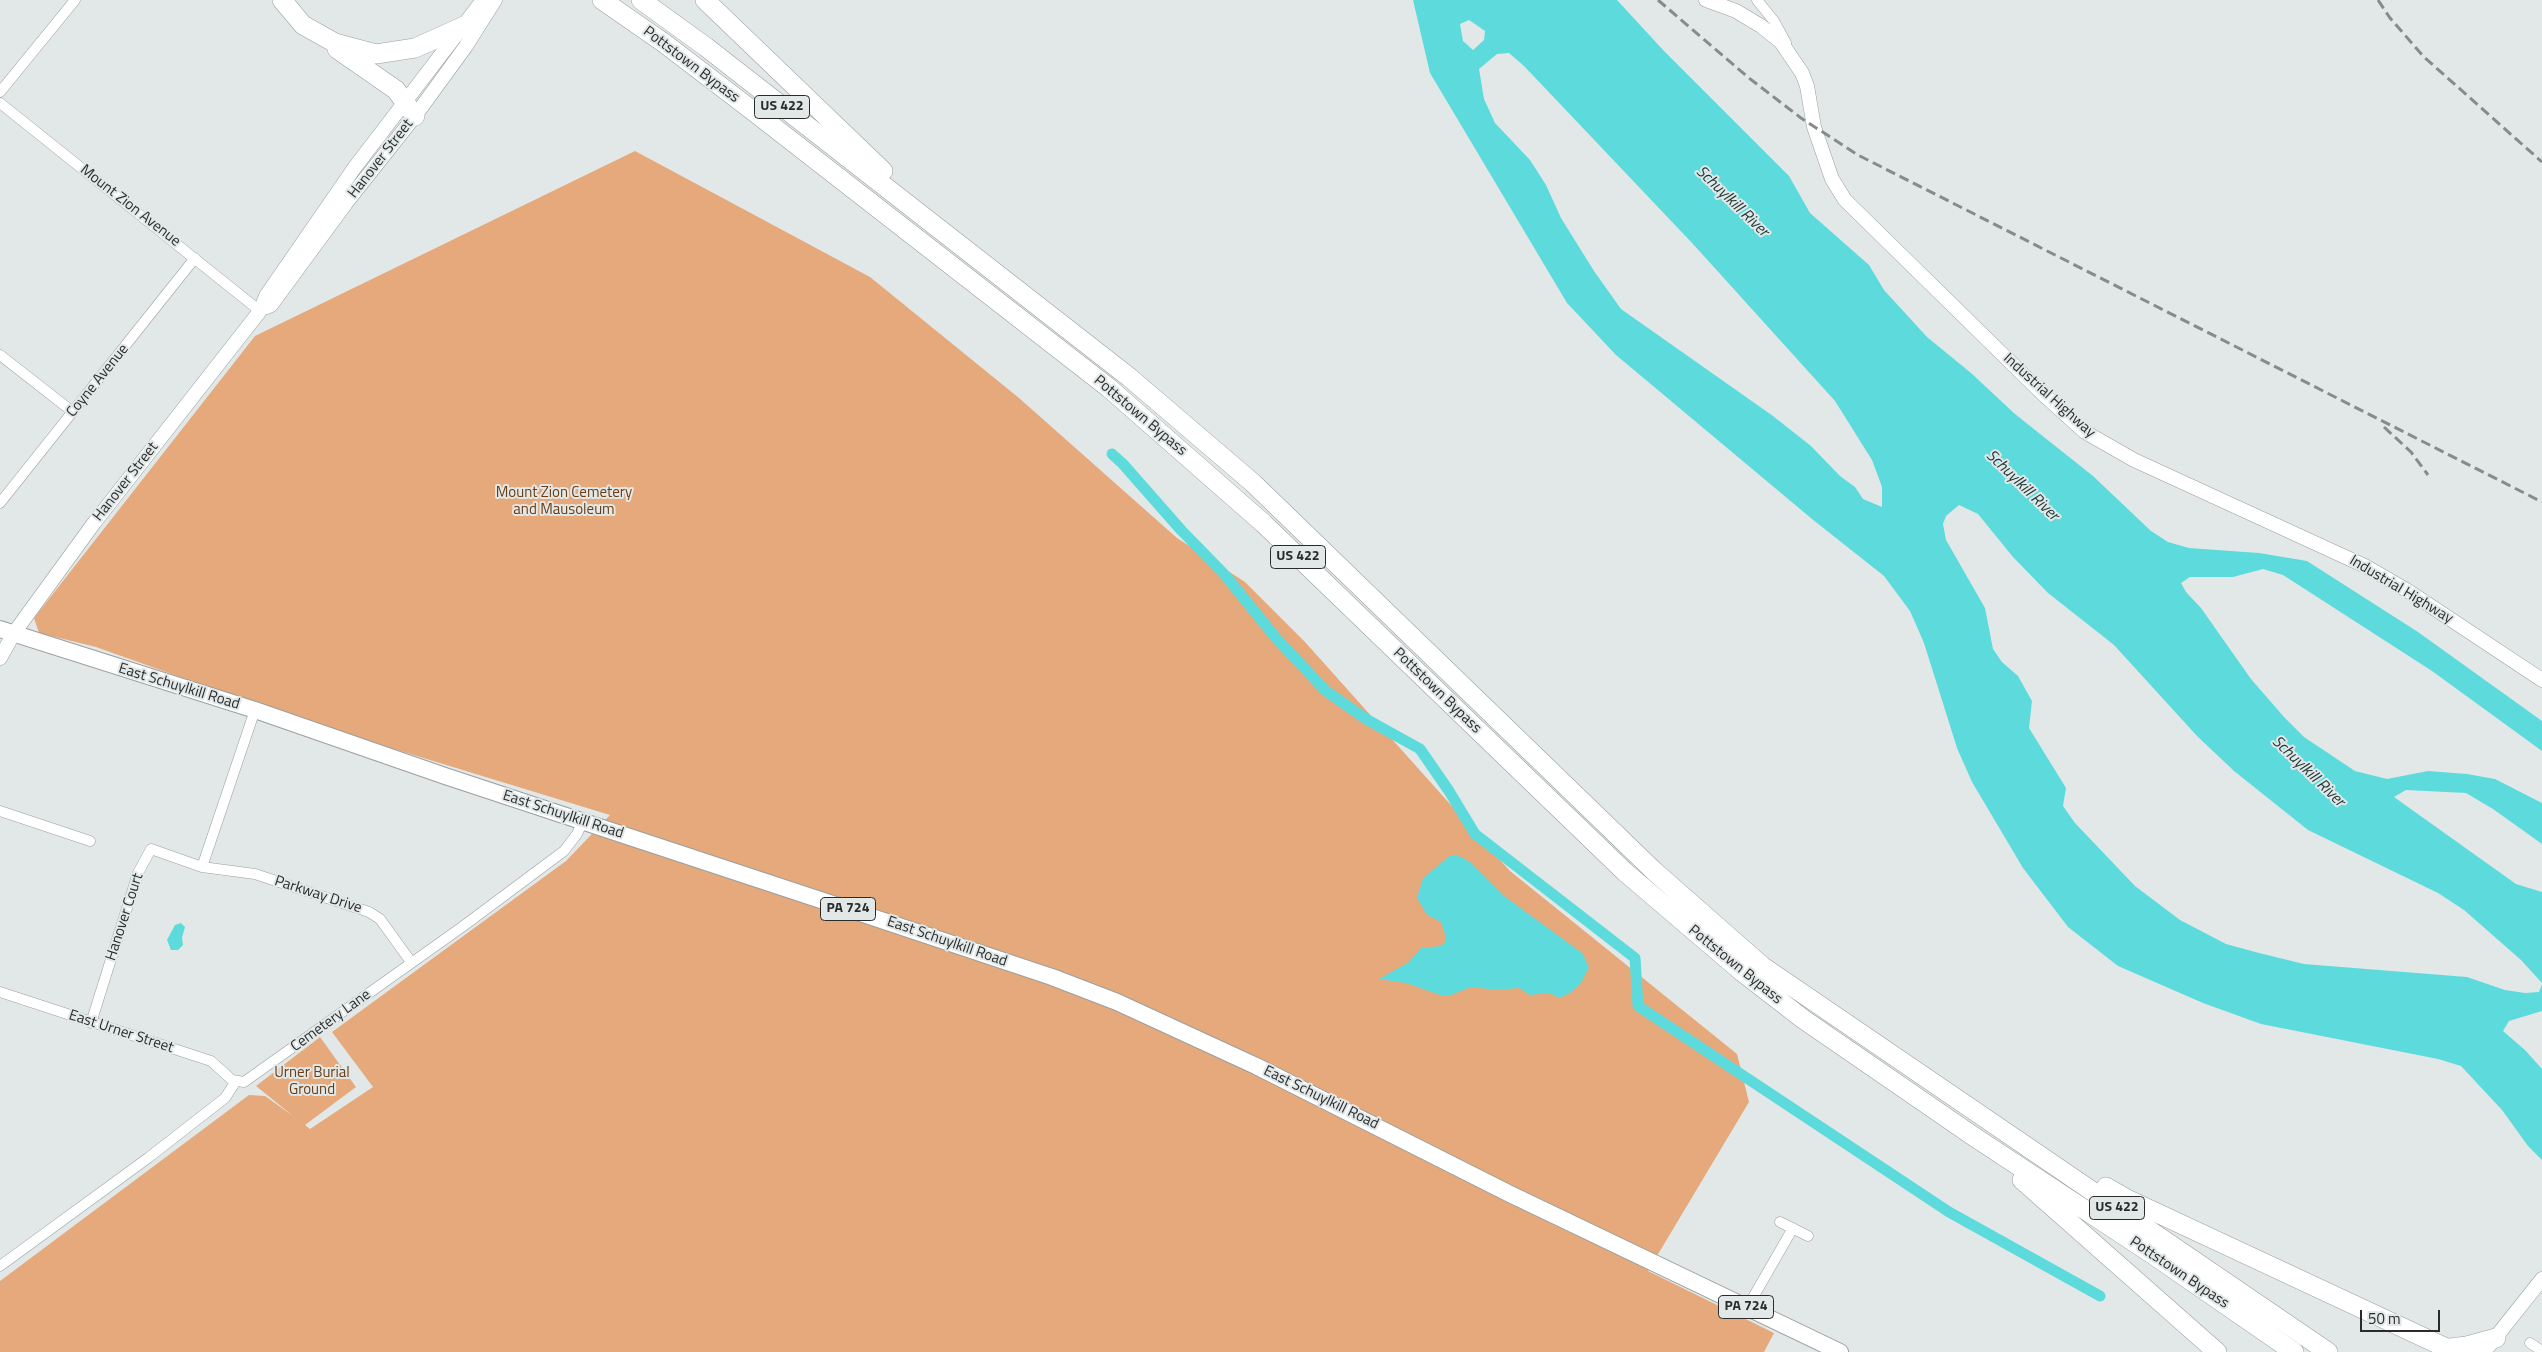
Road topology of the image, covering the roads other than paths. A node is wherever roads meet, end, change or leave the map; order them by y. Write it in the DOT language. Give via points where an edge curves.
graph roads {
  1 [pos="75,0"];
  2 [pos="282,0"];
  3 [pos="483,0"];
  4 [pos="495,0"];
  5 [pos="602,0"];
  6 [pos="641,0"];
  7 [pos="705,0"];
  8 [pos="1706,0"];
  9 [pos="1757,0"];
  10 [pos="303,25"];
  11 [pos="464,26"];
  12 [pos="1802,73"];
  13 [pos="0,92"];
  14 [pos="0,103"];
  15 [pos="410,109"];
  16 [pos="922,214"];
  17 [pos="195,258"];
  18 [pos="260,311"];
  19 [pos="0,355"];
  20 [pos="73,412"];
  21 [pos="0,503"];
  22 [pos="7,631"];
  23 [pos="0,658"];
  24 [pos="2542,680"];
  25 [pos="255,710"];
  26 [pos="0,811"];
  27 [pos="583,821"];
  28 [pos="90,841"];
  29 [pos="202,867"];
  30 [pos="411,962"];
  31 [pos="0,992"];
  32 [pos="91,1023"];
  33 [pos="1905,1064"];
  34 [pos="236,1081"];
  35 [pos="1973,1136"];
  36 [pos="1780,1222"];
  37 [pos="1793,1228"];
  38 [pos="1808,1236"];
  39 [pos="0,1266"];
  40 [pos="2542,1279"];
  41 [pos="1747,1308"];
  42 [pos="2530,1343"];
  43 [pos="2490,1345"];
  44 [pos="2452,1350"];
  45 [pos="2542,1351"];
  46 [pos="1840,1352"];
  47 [pos="2217,1352"];
  48 [pos="2294,1352"];
  49 [pos="2328,1352"];
  1 -- 13 [label="street"];
  2 -- 10 [label="highway"];
  3 -- 11 [label="street, Hanover Street"];
  4 -- 15 [label="street, Hanover Street" via="466,46"];
  5 -- 35 [label="highway, Pottstown Bypass / US 422" via="753,111 1109,388 1263,524 1567,819 1677,919 1803,1019"];
  6 -- 16 [label="highway, Pottstown Bypass / US 422"];
  7 -- 16 [label="highway" via="911,198"];
  8 -- 12 [label="street, Industrial Highway" via="1736,11 1761,26 1781,42"];
  9 -- 12 [label="street" via="1774,21"];
  10 -- 11 [label="highway" via="335,43 376,54 416,48"];
  10 -- 15 [label="highway" via="396,90"];
  11 -- 15 [label="street, Hanover Street"];
  12 -- 24 [label="street, Industrial Highway" via="1814,127 1832,179 1844,200 2085,432 2134,460 2365,566"];
  14 -- 17 [label="street, Mount Zion Avenue"];
  15 -- 18 [label="street, Hanover Street" via="271,306"];
  16 -- 33 [label="highway, Pottstown Bypass / US 422" via="1129,377 1253,484 1654,871 1762,966"];
  17 -- 18 [label="street, Mount Zion Avenue"];
  17 -- 20 [label="street, Coyne Avenue"];
  18 -- 22 [label="street, Hanover Street"];
  19 -- 20 [label="street"];
  20 -- 21 [label="street, Coyne Avenue"];
  22 -- 23 [label="street, Hanover Street"];
  22 -- 25 [label="main road, East Schuylkill Road / PA 724"];
  25 -- 27 [label="main road, East Schuylkill Road / PA 724"];
  25 -- 29 [label="street"];
  26 -- 28 [label="street"];
  27 -- 30 [label="street, Cemetery Lane" via="564,852"];
  27 -- 41 [label="main road, East Schuylkill Road / PA 724" via="1052,977 1117,1002 1256,1066 1510,1194"];
  29 -- 30 [label="street, Parkway Drive" via="254,874 369,912 380,919"];
  29 -- 32 [label="street, Hanover Court" via="151,849 138,873"];
  30 -- 34 [label="street, Cemetery Lane" via="250,1080"];
  31 -- 32 [label="street, East Urner Street"];
  32 -- 34 [label="street, East Urner Street" via="211,1061"];
  33 -- 44 [label="highway" via="2125,1198"];
  33 -- 49 [label="highway, Pottstown Bypass / US 422"];
  34 -- 39 [label="street" via="225,1098"];
  35 -- 47 [label="highway"];
  35 -- 48 [label="highway, Pottstown Bypass / US 422"];
  36 -- 37 [label="street"];
  37 -- 38 [label="street"];
  37 -- 41 [label="street"];
  40 -- 43 [label="street"];
  41 -- 46 [label="main road, East Schuylkill Road / PA 724"];
  42 -- 45 [label="street"];
  43 -- 44 [label="highway"];
}
